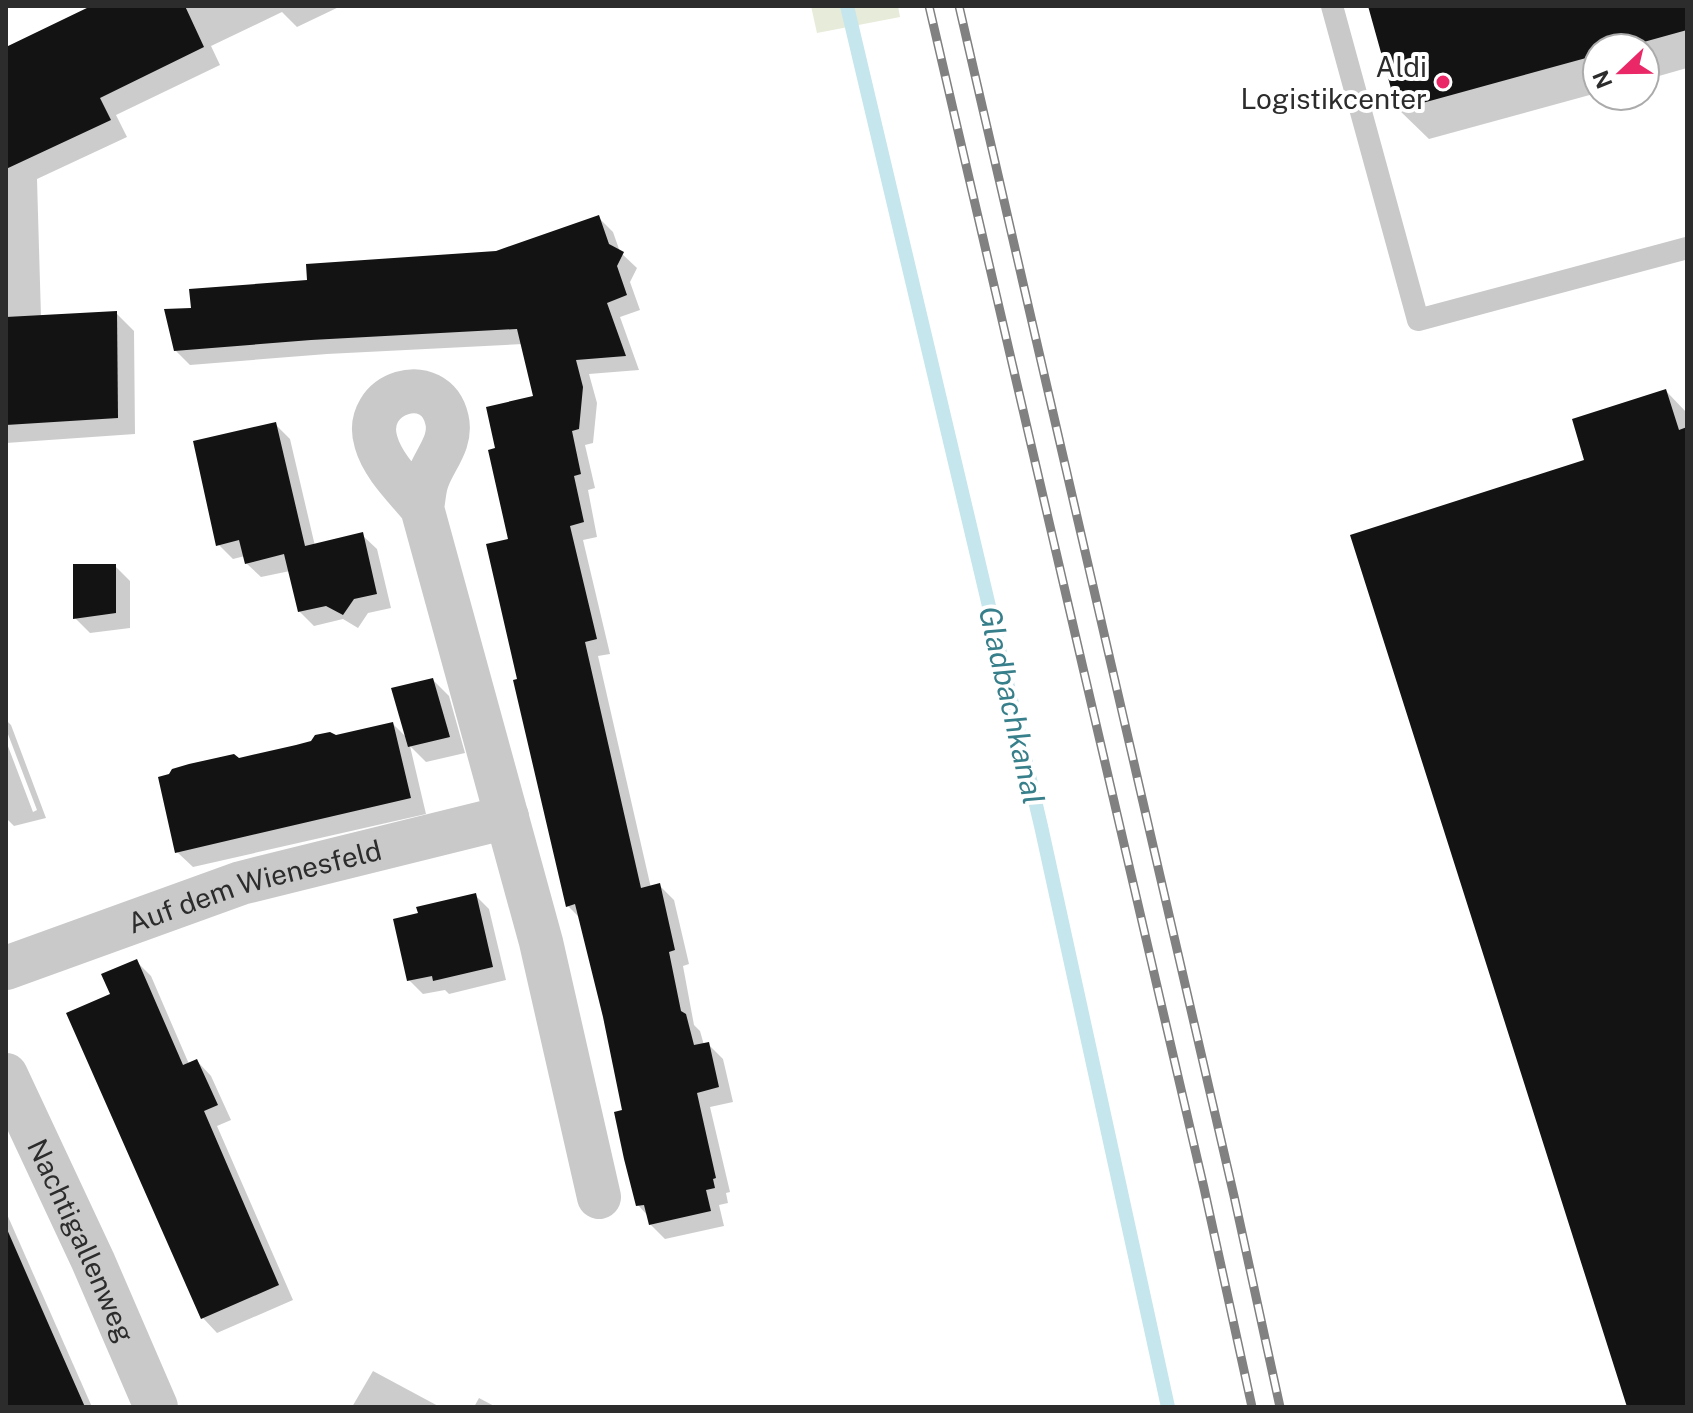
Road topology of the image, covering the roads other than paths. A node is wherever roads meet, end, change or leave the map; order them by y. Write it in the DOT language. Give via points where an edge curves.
graph roads {
  1 [pos="1332,6"];
  2 [pos="1687,248"];
  3 [pos="422,508"];
  4 [pos="507,817"];
  5 [pos="6,968"];
  6 [pos="6,1075"];
  7 [pos="599,1197"];
  8 [pos="156,1407"];
  1 -- 2 [label="lane" via="1418,320"];
  3 -- 4 [label="street"];
  4 -- 5 [label="street, Auf dem Wienesfeld" via="241,883"];
  4 -- 7 [label="street"];
  6 -- 8 [label="street, Nachtigallenweg"];
}
